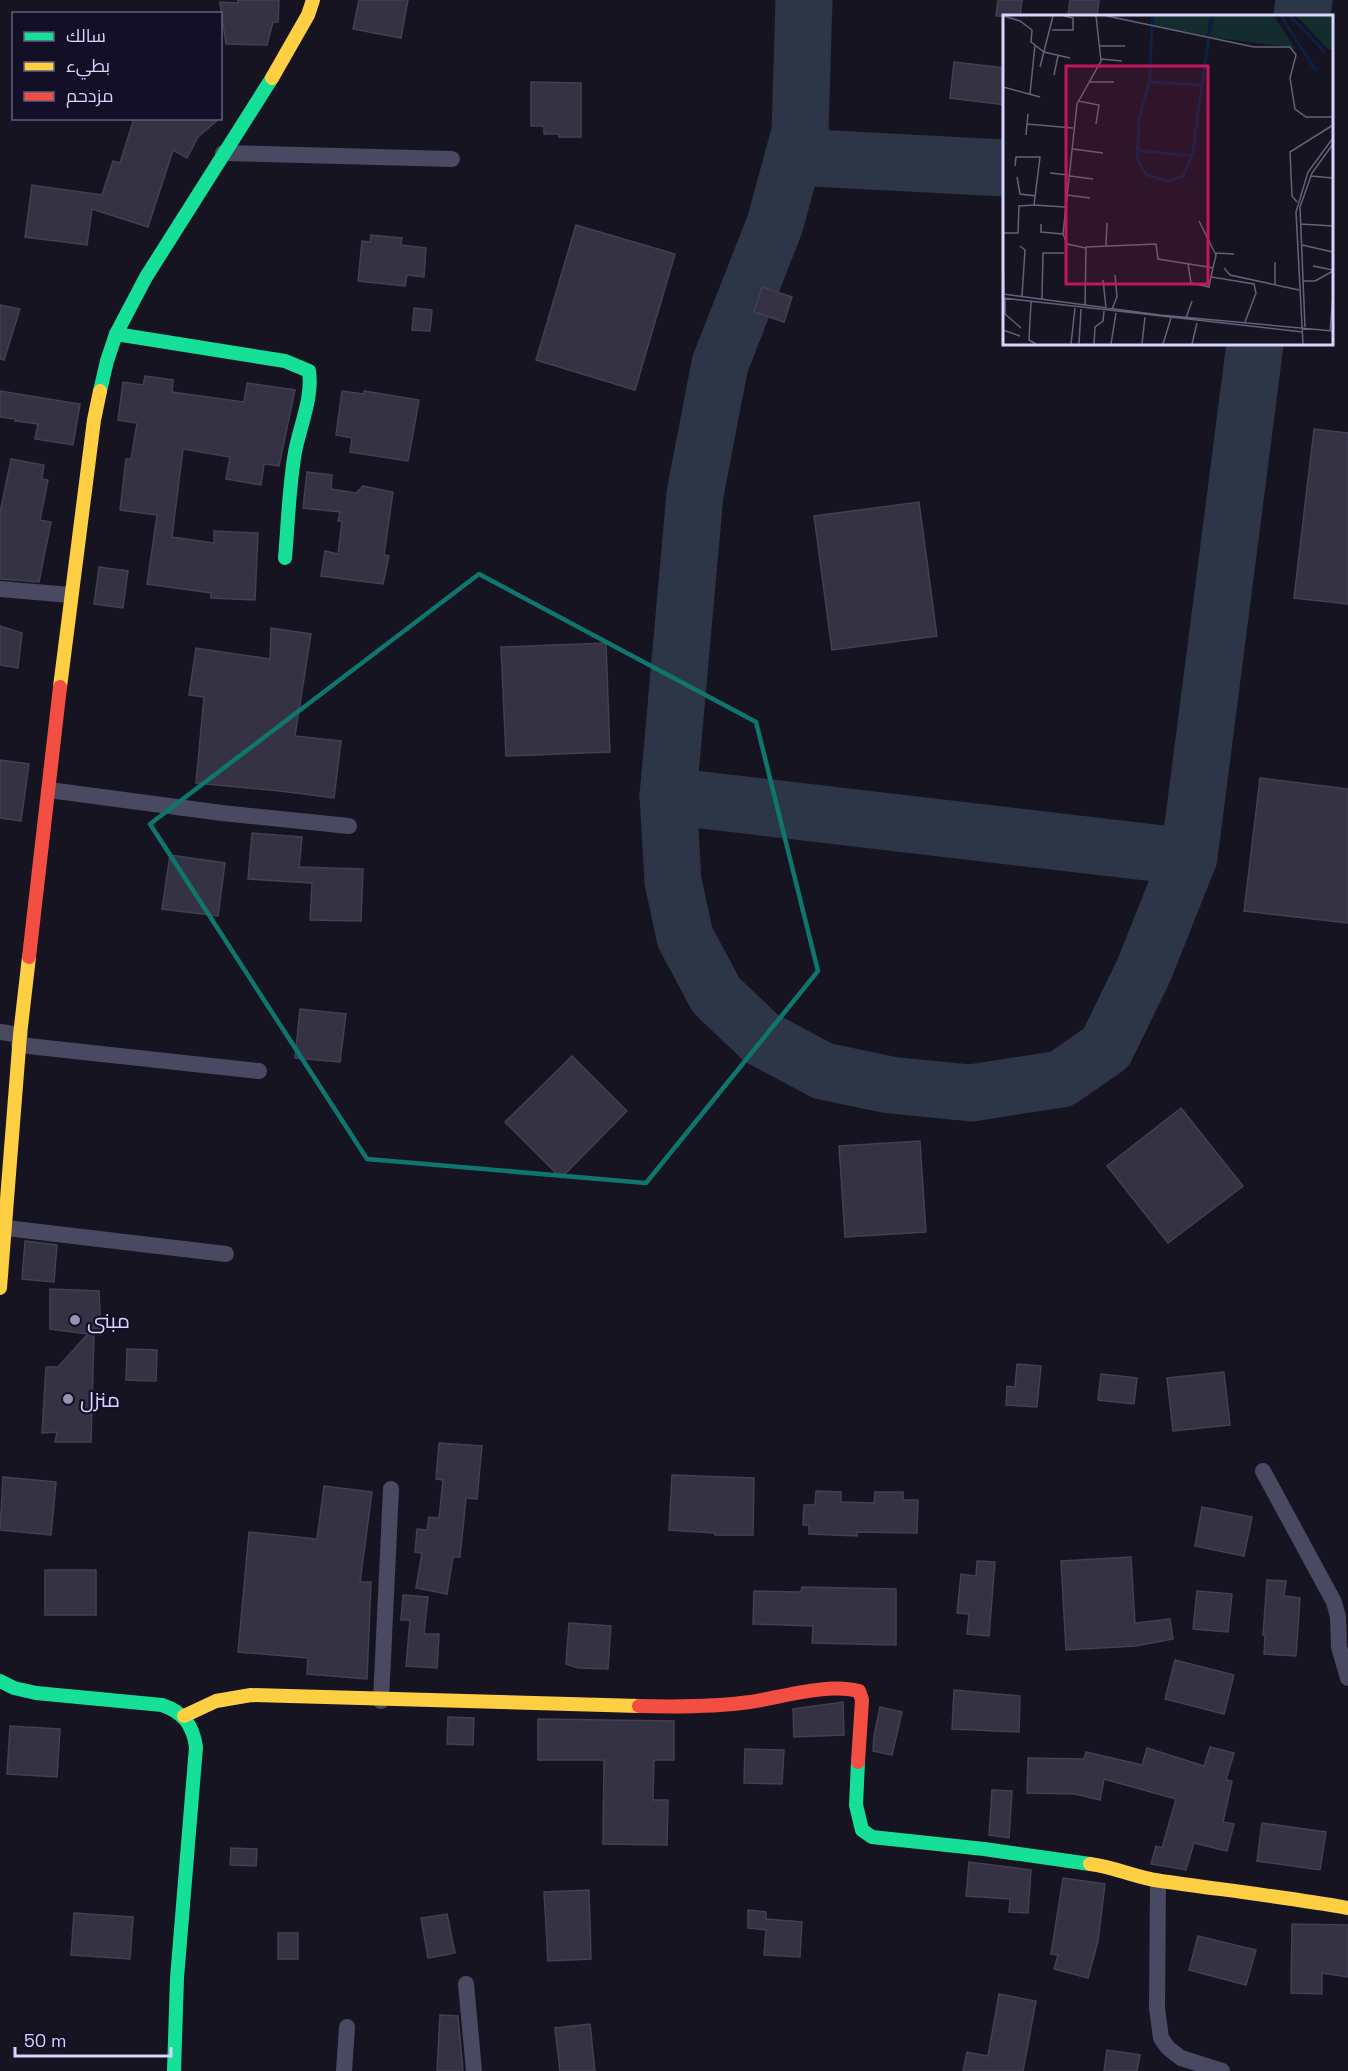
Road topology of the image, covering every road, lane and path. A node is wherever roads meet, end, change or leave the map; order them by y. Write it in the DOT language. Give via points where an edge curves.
graph roads {
  1 [pos="313,0"];
  2 [pos="224,153"];
  3 [pos="452,159"];
  4 [pos="116,334"];
  5 [pos="285,558"];
  6 [pos="0,589"];
  7 [pos="70,595"];
  8 [pos="49,790"];
  9 [pos="349,826"];
  10 [pos="0,1032"];
  11 [pos="20,1040"];
  12 [pos="259,1071"];
  13 [pos="6,1228"];
  14 [pos="225,1254"];
  15 [pos="0,1288"];
  16 [pos="1263,1471"];
  17 [pos="391,1489"];
  18 [pos="1348,1678"];
  19 [pos="0,1681"];
  20 [pos="381,1701"];
  21 [pos="184,1716"];
  22 [pos="1158,1881"];
  23 [pos="1348,1908"];
  24 [pos="466,1984"];
  25 [pos="347,2027"];
  26 [pos="174,2071"];
  27 [pos="344,2071"];
  28 [pos="474,2071"];
  29 [pos="1222,2071"];
  1 -- 2 [label="main road" via="273,76"];
  2 -- 3 [label="street"];
  2 -- 4 [label="main road" via="146,277"];
  4 -- 5 [label="main road" via="285,362 309,371 311,383 290,490"];
  4 -- 7 [label="main road" via="94,420"];
  6 -- 7 [label="street"];
  7 -- 8 [label="main road"];
  8 -- 9 [label="street"];
  8 -- 11 [label="main road"];
  10 -- 11 [label="street"];
  11 -- 12 [label="street"];
  11 -- 13 [label="main road"];
  13 -- 14 [label="street"];
  13 -- 15 [label="main road"];
  16 -- 18 [label="street" via="1335,1602 1339,1647"];
  17 -- 20 [label="street"];
  19 -- 21 [label="main road" via="19,1690 46,1694 162,1705"];
  20 -- 21 [label="main road" via="251,1695 200,1705"];
  20 -- 22 [label="main road" via="679,1707 852,1688 859,1691 862,1700 856,1805 862,1830 872,1837 1099,1865"];
  21 -- 26 [label="main road" via="193,1729 196,1747 177,1978"];
  22 -- 23 [label="main road"];
  22 -- 29 [label="street" via="1157,2008 1161,2038 1181,2058"];
  24 -- 28 [label="street"];
  25 -- 27 [label="street"];
}
